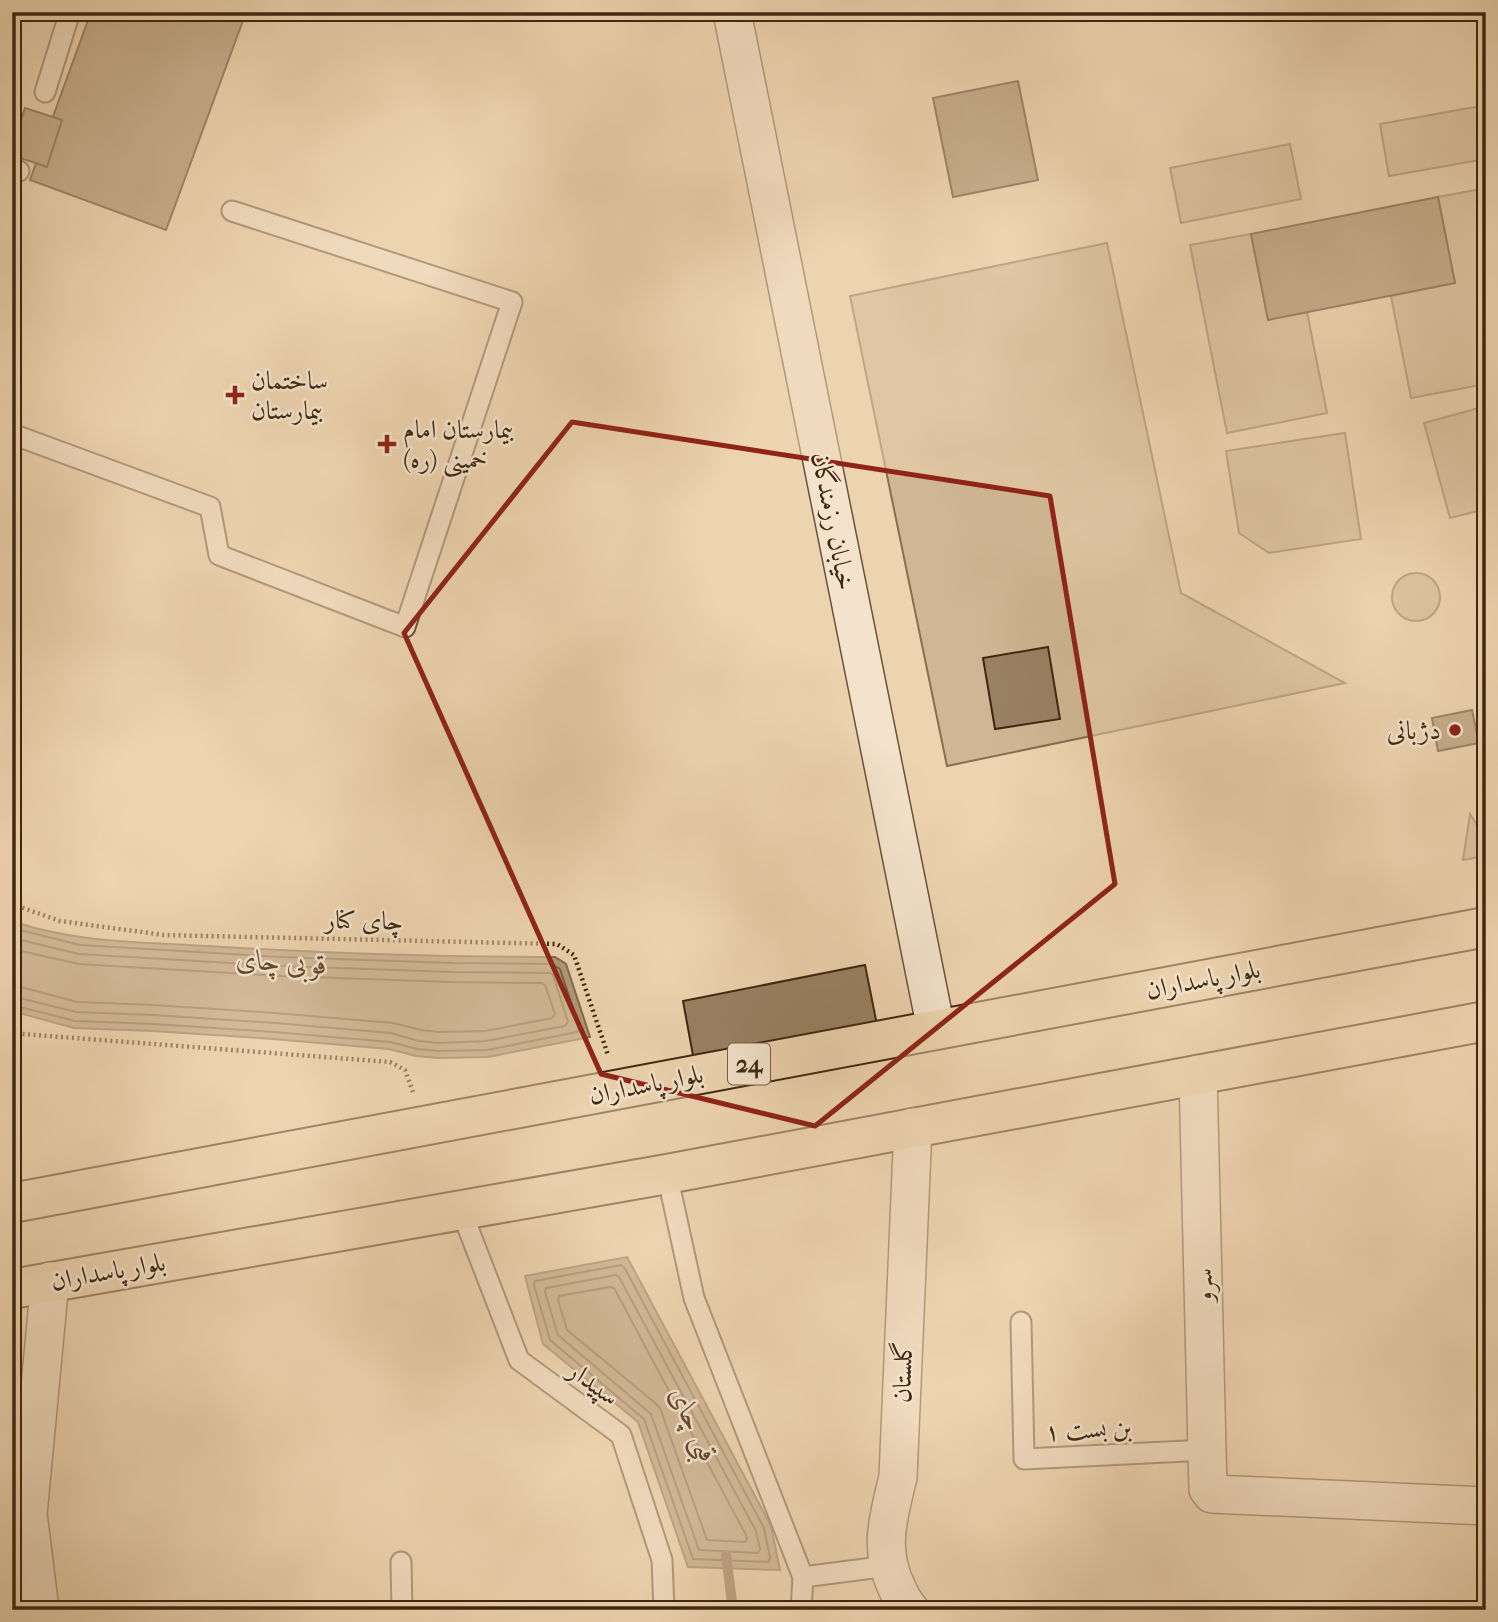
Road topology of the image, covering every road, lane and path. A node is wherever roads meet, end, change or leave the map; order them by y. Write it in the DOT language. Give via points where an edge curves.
graph roads {
  1 [pos="71,12"];
  2 [pos="732,12"];
  3 [pos="45,92"];
  4 [pos="232,211"];
  5 [pos="12,434"];
  6 [pos="12,904"];
  7 [pos="1486,927"];
  8 [pos="1486,1021"];
  9 [pos="936,1029"];
  10 [pos="12,1031"];
  11 [pos="1198,1074"];
  12 [pos="619,1089"];
  13 [pos="425,1125"];
  14 [pos="913,1127"];
  15 [pos="667,1174"];
  16 [pos="12,1203"];
  17 [pos="461,1210"];
  18 [pos="50,1281"];
  19 [pos="12,1289"];
  20 [pos="1021,1322"];
  21 [pos="1207,1450"];
  22 [pos="1486,1506"];
  23 [pos="401,1562"];
  24 [pos="888,1566"];
  25 [pos="803,1577"];
  26 [pos="40,1610"];
  27 [pos="402,1610"];
  28 [pos="664,1610"];
  29 [pos="801,1610"];
  30 [pos="910,1610"];
  1 -- 3 [label="lane"];
  2 -- 9 [label="street, خیابان رزمندگان"];
  4 -- 5 [label="lane" via="512,302 405,627 219,555 210,508"];
  6 -- 12 [label="path, چای کنار" via="60,921 164,935 557,944 574,955"];
  7 -- 9 [label="highway, بلوار پاسداران / 24"];
  8 -- 11 [label="highway, بلوار پاسداران"];
  9 -- 12 [label="highway, بلوار پاسداران / 24"];
  10 -- 13 [label="path" via="390,1062 405,1070"];
  11 -- 14 [label="highway, بلوار پاسداران"];
  11 -- 21 [label="street, سرو"];
  12 -- 13 [label="highway, بلوار پاسداران / 24"];
  13 -- 16 [label="highway, بلوار پاسداران / 24"];
  14 -- 15 [label="highway, بلوار پاسداران"];
  14 -- 24 [label="street, گلستان" via="898,1477 888,1519"];
  15 -- 17 [label="highway, بلوار پاسداران"];
  15 -- 25 [label="lane" via="694,1298"];
  17 -- 18 [label="highway, بلوار پاسداران"];
  17 -- 28 [label="lane, سپیدار" via="519,1360 621,1435 662,1560"];
  18 -- 19 [label="highway, بلوار پاسداران"];
  18 -- 26 [label="street" via="28,1514"];
  20 -- 21 [label="lane, بن بست ۱" via="1024,1458"];
  21 -- 22 [label="street, سرو" via="1212,1494"];
  23 -- 27 [label="lane"];
  24 -- 25 [label="lane"];
  24 -- 30 [label="street, گلستان"];
  25 -- 29 [label="lane"];
}
